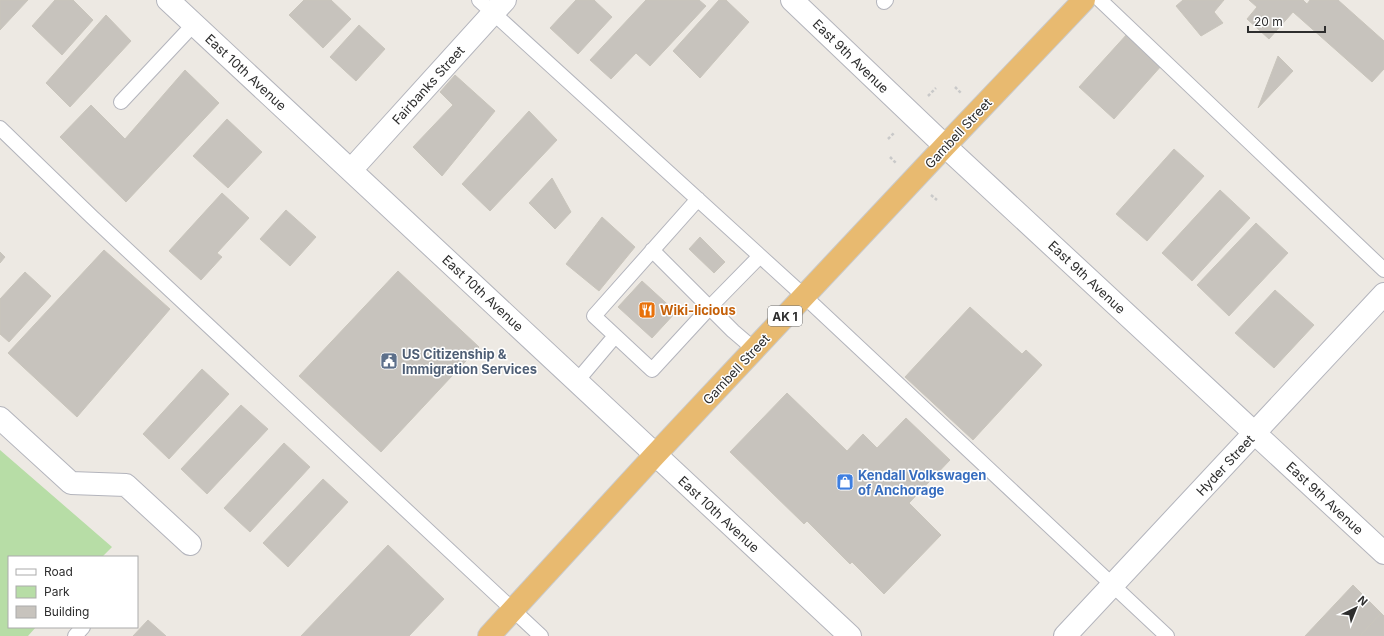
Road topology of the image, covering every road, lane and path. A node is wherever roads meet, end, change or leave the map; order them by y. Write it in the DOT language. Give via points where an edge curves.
graph roads {
  1 [pos="168,0"];
  2 [pos="792,0"];
  3 [pos="1084,0"];
  4 [pos="1100,0"];
  5 [pos="492,4"];
  6 [pos="194,24"];
  7 [pos="120,102"];
  8 [pos="0,128"];
  9 [pos="945,146"];
  10 [pos="351,170"];
  11 [pos="698,199"];
  12 [pos="652,250"];
  13 [pos="760,256"];
  14 [pos="1384,270"];
  15 [pos="1384,294"];
  16 [pos="804,296"];
  17 [pos="710,307"];
  18 [pos="615,336"];
  19 [pos="754,349"];
  20 [pos="577,381"];
  21 [pos="0,418"];
  22 [pos="1255,433"];
  23 [pos="655,455"];
  24 [pos="190,544"];
  25 [pos="1384,553"];
  26 [pos="1113,584"];
  27 [pos="513,611"];
  28 [pos="82,628"];
  29 [pos="75,636"];
  30 [pos="489,636"];
  31 [pos="541,636"];
  32 [pos="850,636"];
  33 [pos="1065,636"];
  34 [pos="1167,636"];
  1 -- 6 [label="street, East 10th Avenue"];
  2 -- 9 [label="street, East 9th Avenue"];
  3 -- 9 [label="highway, Gambell Street / AK 1"];
  4 -- 14 [label="lane"];
  5 -- 10 [label="street, Fairbanks Street"];
  5 -- 11 [label="lane"];
  6 -- 7 [label="lane"];
  6 -- 10 [label="street, East 10th Avenue"];
  8 -- 27 [label="lane"];
  9 -- 16 [label="highway, Gambell Street / AK 1"];
  9 -- 22 [label="street, East 9th Avenue"];
  10 -- 20 [label="street, East 10th Avenue"];
  11 -- 12 [label="lane"];
  11 -- 13 [label="lane"];
  12 -- 17 [label="lane"];
  12 -- 18 [label="lane" via="594,316"];
  13 -- 16 [label="lane"];
  13 -- 17 [label="lane"];
  15 -- 22 [label="street, Hyder Street"];
  16 -- 19 [label="highway, Gambell Street / AK 1"];
  16 -- 26 [label="lane"];
  17 -- 18 [label="lane" via="652,370"];
  17 -- 19 [label="lane"];
  18 -- 20 [label="lane"];
  19 -- 23 [label="highway, Gambell Street / AK 1"];
  20 -- 23 [label="street, East 10th Avenue"];
  21 -- 24 [label="street" via="71,483 126,485"];
  22 -- 25 [label="street, East 9th Avenue"];
  22 -- 26 [label="street, Hyder Street"];
  23 -- 27 [label="highway, Gambell Street / AK 1"];
  23 -- 32 [label="street, East 10th Avenue"];
  26 -- 33 [label="street, Hyder Street"];
  26 -- 34 [label="lane"];
  27 -- 30 [label="highway, Gambell Street / AK 1"];
  27 -- 31 [label="lane"];
  28 -- 29 [label="lane"];
}
